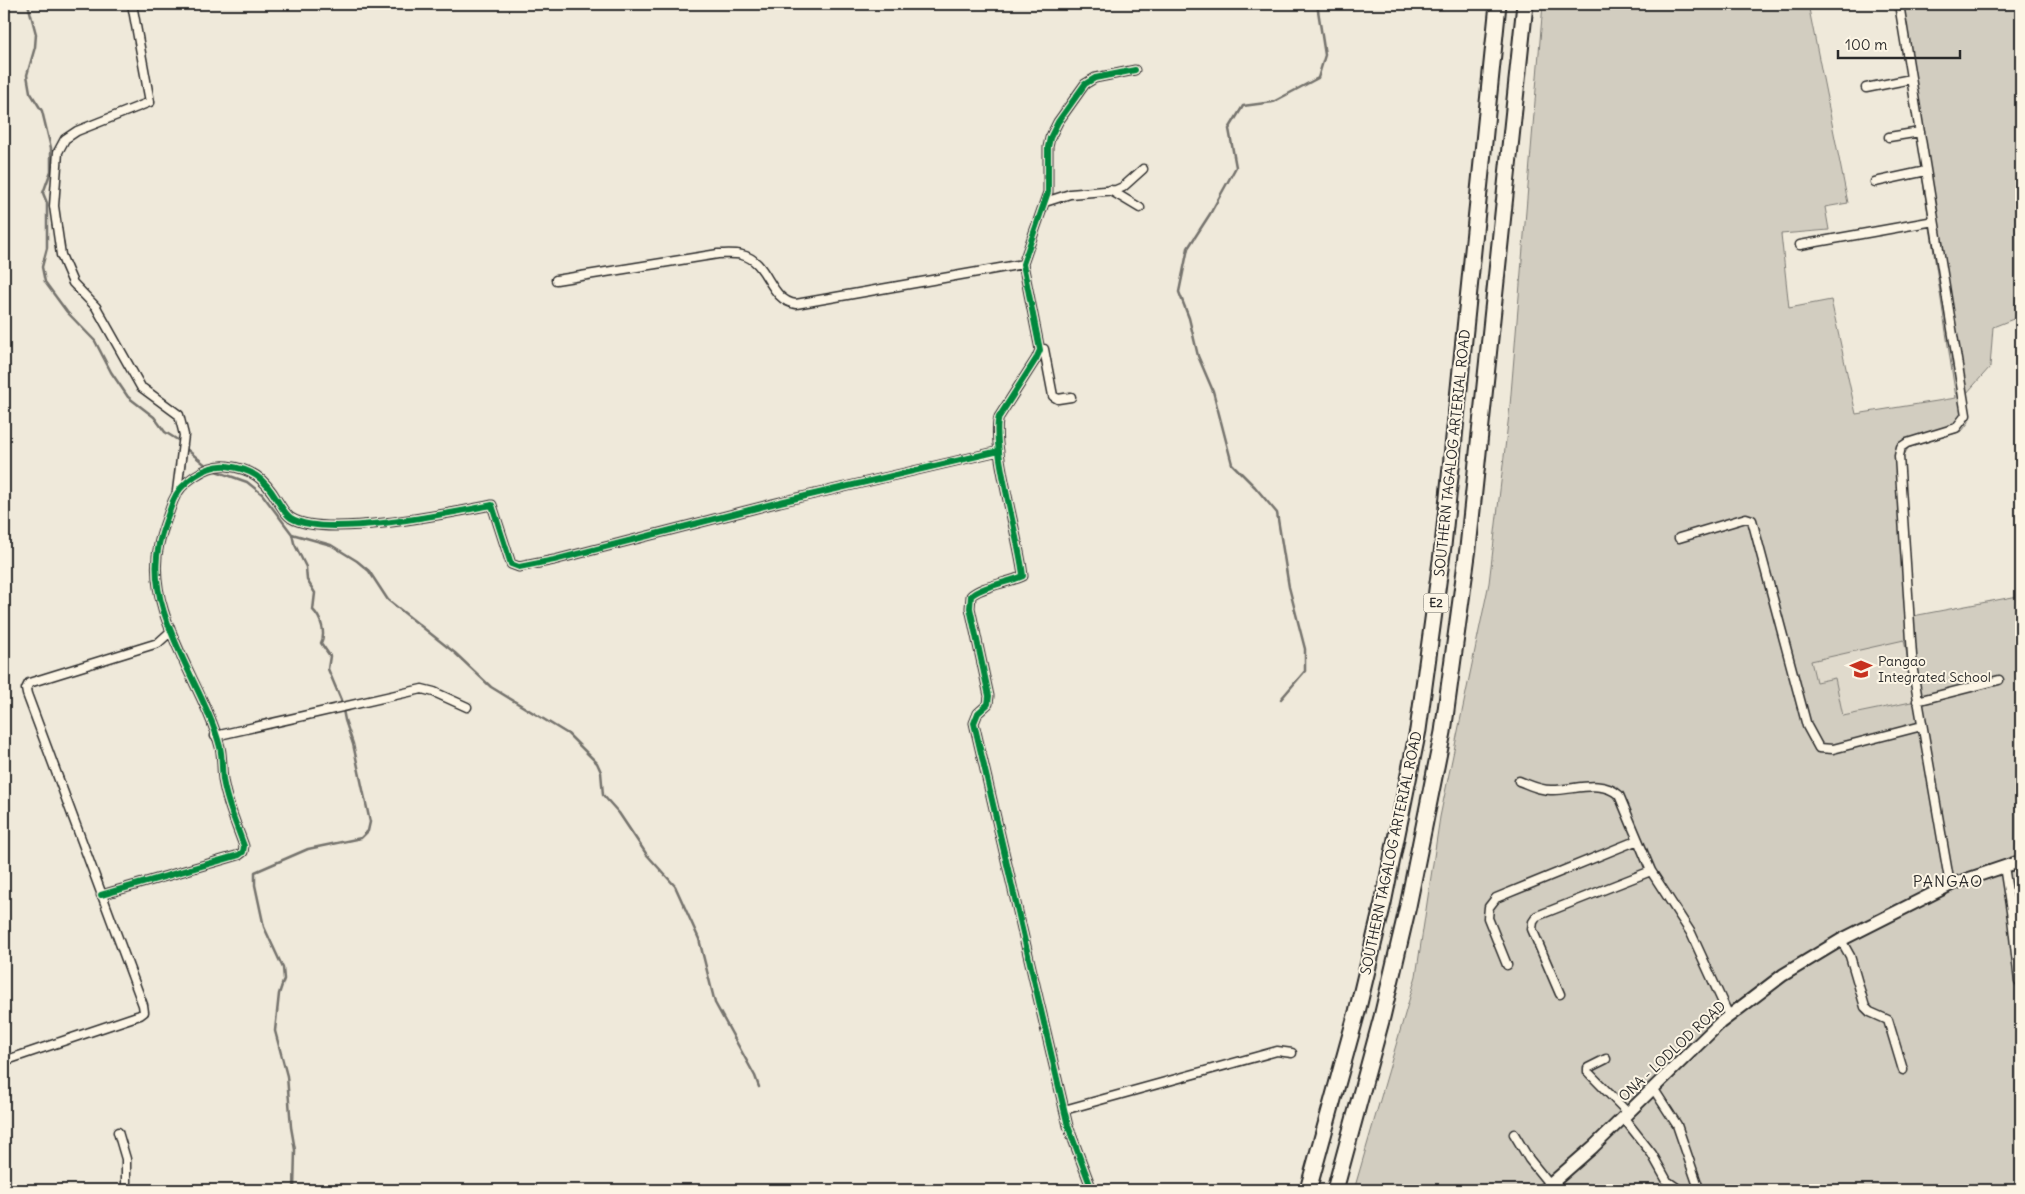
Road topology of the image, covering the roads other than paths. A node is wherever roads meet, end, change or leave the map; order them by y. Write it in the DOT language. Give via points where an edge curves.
graph roads {
  1 [pos="132,4"];
  2 [pos="1498,4"];
  3 [pos="1525,4"];
  4 [pos="1899,4"];
  5 [pos="1134,70"];
  6 [pos="1912,79"];
  7 [pos="1866,88"];
  8 [pos="1920,132"];
  9 [pos="1890,137"];
  10 [pos="1144,169"];
  11 [pos="1926,171"];
  12 [pos="1875,182"];
  13 [pos="1110,190"];
  14 [pos="1046,202"];
  15 [pos="1140,208"];
  16 [pos="1934,221"];
  17 [pos="1800,245"];
  18 [pos="1023,264"];
  19 [pos="556,280"];
  20 [pos="1040,350"];
  21 [pos="1071,397"];
  22 [pos="999,452"];
  23 [pos="177,491"];
  24 [pos="1679,538"];
  25 [pos="169,633"];
  26 [pos="1999,680"];
  27 [pos="1917,701"];
  28 [pos="467,707"];
  29 [pos="1922,726"];
  30 [pos="216,736"];
  31 [pos="1519,782"];
  32 [pos="1638,840"];
  33 [pos="2021,861"];
  34 [pos="2004,866"];
  35 [pos="1651,871"];
  36 [pos="1950,885"];
  37 [pos="101,896"];
  38 [pos="1841,940"];
  39 [pos="1507,965"];
  40 [pos="2019,982"];
  41 [pos="1560,994"];
  42 [pos="1729,1016"];
  43 [pos="1292,1053"];
  44 [pos="1606,1059"];
  45 [pos="4,1061"];
  46 [pos="1903,1070"];
  47 [pos="1653,1088"];
  48 [pos="1064,1110"];
  49 [pos="1626,1115"];
  50 [pos="118,1132"];
  51 [pos="1514,1134"];
  52 [pos="1698,1186"];
  53 [pos="1547,1188"];
  54 [pos="126,1190"];
  55 [pos="1092,1190"];
  56 [pos="1308,1190"];
  57 [pos="1335,1190"];
  58 [pos="1680,1190"];
  1 -- 23 [label="street" via="150,102 77,131 65,139 58,152 54,183 56,229 60,256 73,283 96,307 141,387 180,415 184,435"];
  2 -- 56 [label="highway, SOUTHERN TAGALOG ARTERIAL ROAD / E2" via="1443,546 1418,730 1362,994"];
  3 -- 57 [label="highway, SOUTHERN TAGALOG ARTERIAL ROAD / E2" via="1468,548 1443,732 1382,1017"];
  4 -- 6 [label="street"];
  5 -- 14 [label="street" via="1095,78 1085,84 1058,122 1048,147"];
  6 -- 7 [label="street"];
  6 -- 8 [label="street"];
  8 -- 9 [label="street"];
  8 -- 11 [label="street"];
  10 -- 13 [label="street" via="1123,187"];
  11 -- 12 [label="street"];
  11 -- 16 [label="street"];
  13 -- 14 [label="street" via="1070,194"];
  13 -- 15 [label="street"];
  14 -- 18 [label="street"];
  16 -- 17 [label="street"];
  16 -- 27 [label="street" via="1966,415 1956,428 1906,443 1901,447 1899,456"];
  18 -- 19 [label="street" via="796,304 780,299 760,267 743,255 718,254"];
  18 -- 20 [label="street"];
  20 -- 21 [label="street" via="1044,349 1055,398"];
  20 -- 22 [label="street" via="999,417"];
  22 -- 23 [label="street" via="519,567 510,564 492,505 430,517 324,526 288,515 257,475 247,469 219,466"];
  22 -- 48 [label="street" via="1023,576 977,590 971,596 970,608 989,696 988,704 978,713 974,723"];
  23 -- 25 [label="street" via="158,550 157,582"];
  24 -- 29 [label="street" via="1746,518 1752,520 1807,726 1819,748 1832,749"];
  25 -- 30 [label="street" via="188,667"];
  25 -- 37 [label="street" via="162,642 29,683 26,689"];
  26 -- 27 [label="street"];
  27 -- 29 [label="street"];
  28 -- 30 [label="street" via="426,689"];
  29 -- 36 [label="street"];
  30 -- 37 [label="street" via="224,788 244,846 243,852"];
  31 -- 32 [label="street" via="1552,790 1611,788 1619,795"];
  32 -- 35 [label="street"];
  32 -- 39 [label="street" via="1496,898 1489,907 1488,918"];
  33 -- 34 [label="main road, ONA - LODLOD ROAD"];
  34 -- 36 [label="main road, ONA - LODLOD ROAD"];
  34 -- 40 [label="street"];
  35 -- 41 [label="street" via="1537,916 1532,922 1532,929"];
  35 -- 42 [label="street" via="1690,933"];
  36 -- 38 [label="main road, ONA - LODLOD ROAD"];
  37 -- 45 [label="street" via="144,1012"];
  38 -- 42 [label="main road, ONA - LODLOD ROAD" via="1783,975"];
  38 -- 46 [label="street" via="1850,956 1865,1007 1888,1020"];
  42 -- 47 [label="main road, ONA - LODLOD ROAD"];
  43 -- 48 [label="street" via="1277,1051"];
  44 -- 49 [label="street" via="1588,1068 1588,1072"];
  47 -- 49 [label="main road, ONA - LODLOD ROAD"];
  47 -- 52 [label="street" via="1677,1125"];
  48 -- 55 [label="street"];
  49 -- 53 [label="main road, ONA - LODLOD ROAD"];
  49 -- 58 [label="street" via="1667,1181"];
  50 -- 54 [label="street" via="126,1159"];
  51 -- 53 [label="street"];
}
